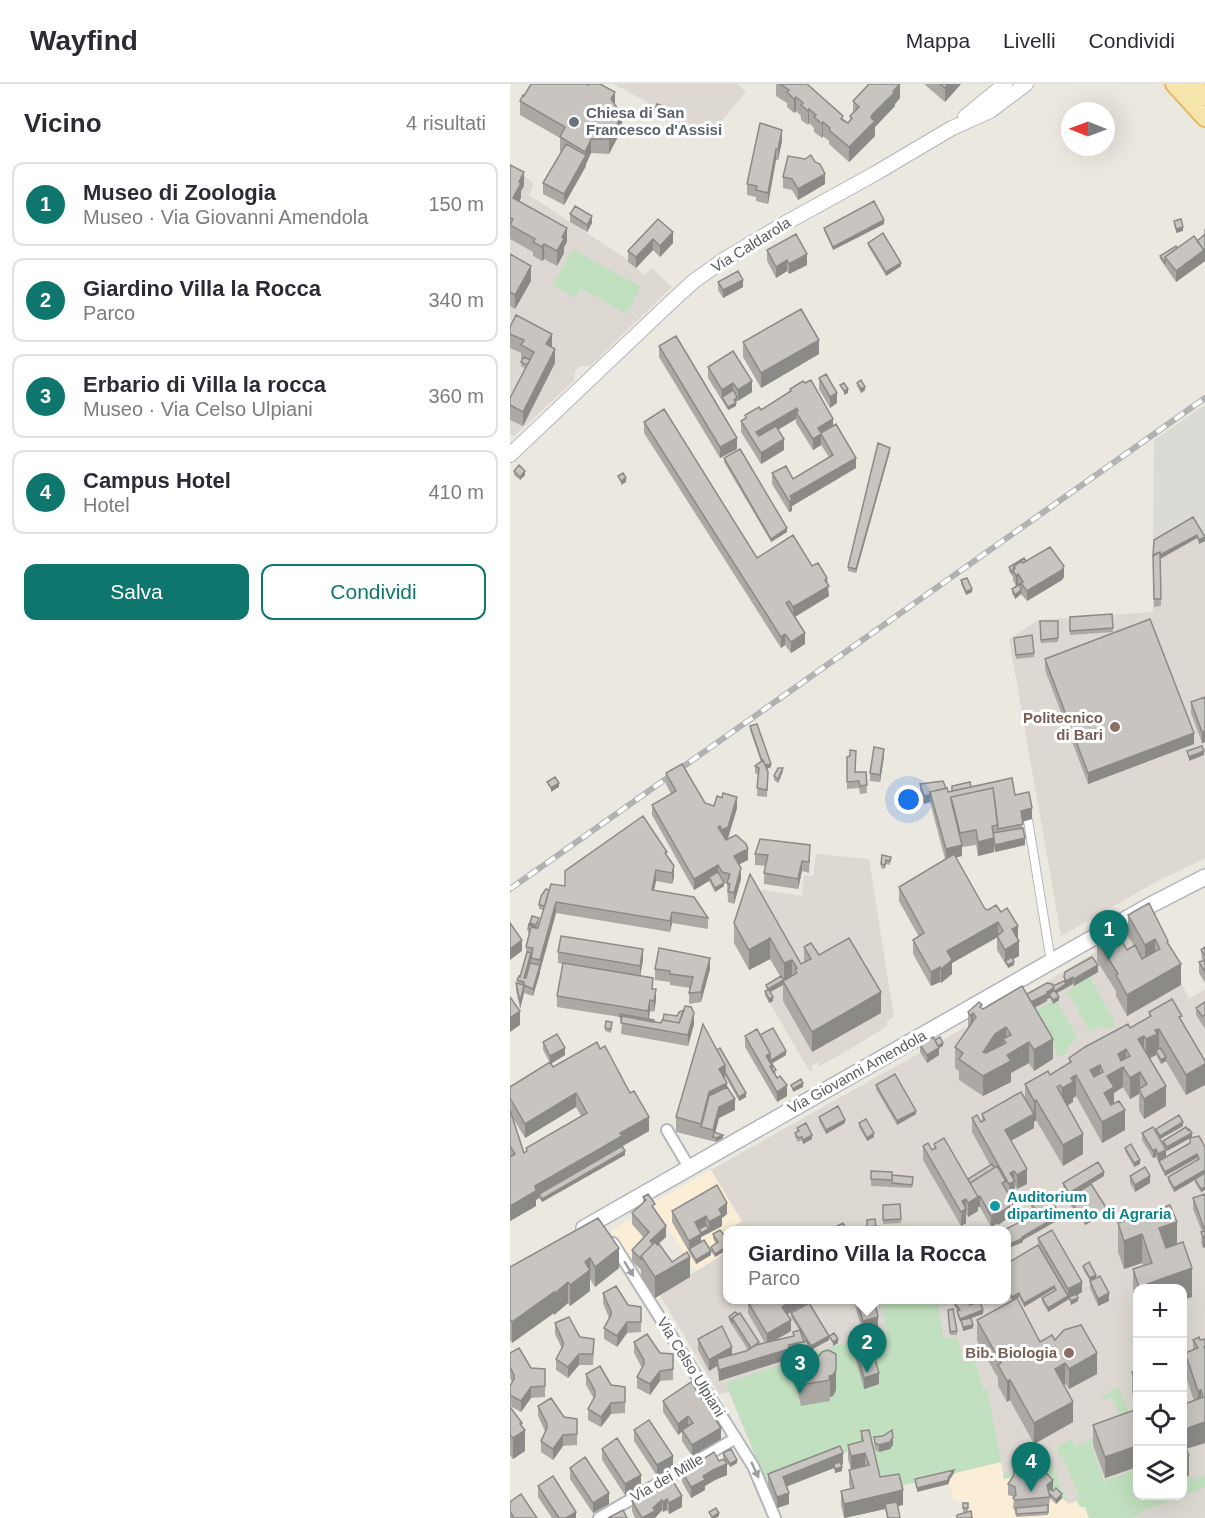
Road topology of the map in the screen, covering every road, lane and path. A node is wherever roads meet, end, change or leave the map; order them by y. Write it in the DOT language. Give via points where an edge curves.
graph roads {
  1 [pos="1026,84"];
  2 [pos="1174,84"];
  3 [pos="1192,84"];
  4 [pos="1000,87"];
  5 [pos="1205,97"];
  6 [pos="1205,118"];
  7 [pos="952,128"];
  8 [pos="510,455"];
  9 [pos="1028,820"];
  10 [pos="1205,877"];
  11 [pos="1051,962"];
  12 [pos="668,1132"];
  13 [pos="690,1169"];
  14 [pos="598,1220"];
  15 [pos="570,1236"];
  16 [pos="736,1438"];
  17 [pos="598,1518"];
  18 [pos="775,1518"];
  1 -- 7 [label="street, Via Caldarola" via="990,111"];
  2 -- 6 [label="main road"];
  3 -- 5 [label="main road"];
  4 -- 7 [label="street"];
  7 -- 8 [label="street, Via Caldarola" via="724,259 678,296"];
  9 -- 11 [label="street"];
  10 -- 11 [label="main road, Via Giovanni Amendola"];
  11 -- 13 [label="main road, Via Giovanni Amendola"];
  12 -- 13 [label="street"];
  13 -- 14 [label="main road, Via Giovanni Amendola"];
  14 -- 15 [label="main road, Via Giovanni Amendola"];
  14 -- 16 [label="street, Via Celso Ulpiani, one-way"];
  16 -- 17 [label="street, Via dei Mille"];
  16 -- 18 [label="street, Via Celso Ulpiani, one-way" via="753,1466"];
}
